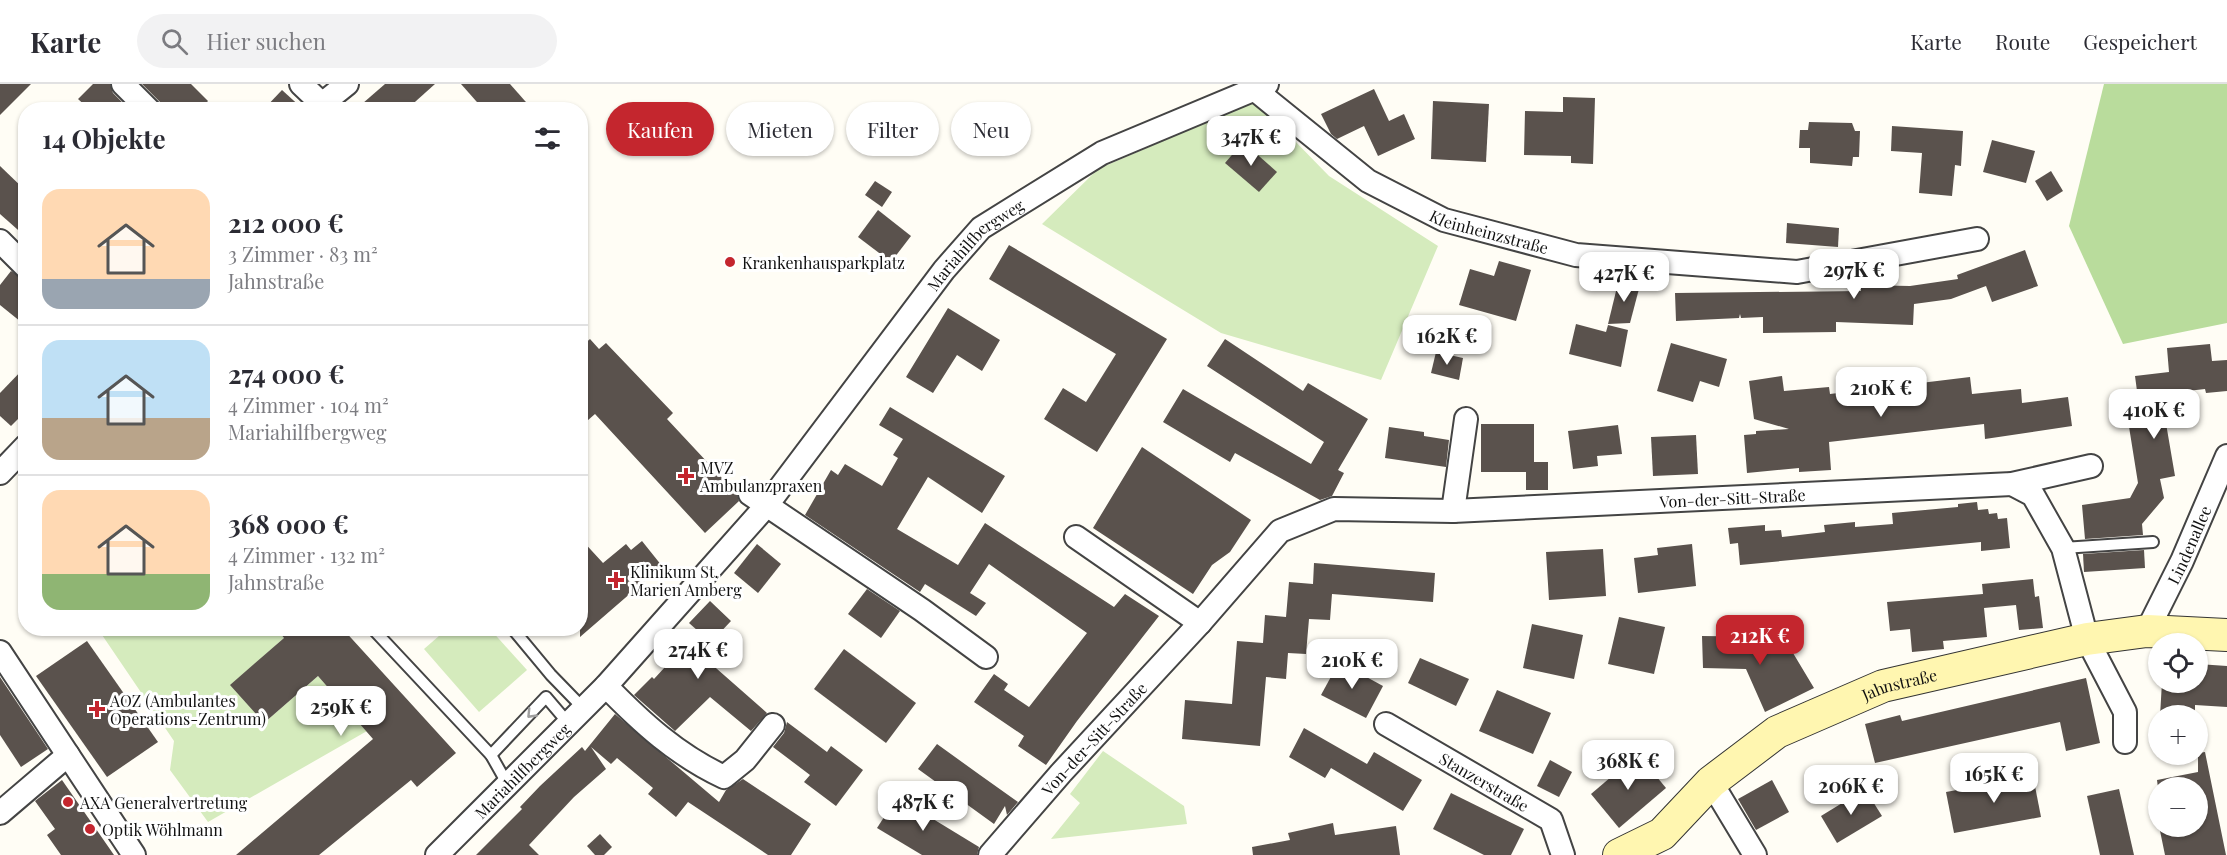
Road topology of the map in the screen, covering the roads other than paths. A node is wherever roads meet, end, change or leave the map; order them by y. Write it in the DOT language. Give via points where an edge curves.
graph roads {
  1 [pos="123,84"];
  2 [pos="301,84"];
  3 [pos="347,84"];
  4 [pos="1261,86"];
  5 [pos="141,102"];
  6 [pos="318,102"];
  7 [pos="328,102"];
  8 [pos="1977,239"];
  9 [pos="0,241"];
  10 [pos="18,259"];
  11 [pos="1466,419"];
  12 [pos="18,454"];
  13 [pos="2227,456"];
  14 [pos="2091,466"];
  15 [pos="0,473"];
  16 [pos="2012,484"];
  17 [pos="758,500"];
  18 [pos="1453,511"];
  19 [pos="1076,537"];
  20 [pos="2153,542"];
  21 [pos="2063,548"];
  22 [pos="1200,623"];
  23 [pos="2147,631"];
  24 [pos="2227,634"];
  25 [pos="379,636"];
  26 [pos="519,636"];
  27 [pos="2087,639"];
  28 [pos="0,652"];
  29 [pos="986,657"];
  30 [pos="606,686"];
  31 [pos="577,716"];
  32 [pos="1386,724"];
  33 [pos="773,725"];
  34 [pos="2125,742"];
  35 [pos="68,755"];
  36 [pos="490,755"];
  37 [pos="1711,782"];
  38 [pos="508,785"];
  39 [pos="0,813"];
  40 [pos="134,855"];
  41 [pos="437,855"];
  42 [pos="990,855"];
  43 [pos="1563,855"];
  44 [pos="1619,855"];
  45 [pos="1755,855"];
  1 -- 5 [label="street"];
  2 -- 6 [label="street"];
  3 -- 7 [label="street"];
  4 -- 8 [label="street, Kleinheinzstraße" via="1259,93 1368,181 1444,220 1576,255 1797,272"];
  4 -- 17 [label="street, Mariahilfbergweg" via="1102,153 981,228"];
  9 -- 10 [label="street"];
  11 -- 18 [label="street"];
  12 -- 15 [label="street"];
  13 -- 23 [label="street, Lindenallee"];
  14 -- 16 [label="street, Von-der-Sitt-Straße"];
  16 -- 18 [label="street, Von-der-Sitt-Straße"];
  16 -- 21 [label="street" via="2033,495"];
  17 -- 29 [label="street"];
  17 -- 30 [label="street, Mariahilfbergweg"];
  18 -- 22 [label="street, Von-der-Sitt-Straße" via="1334,509 1280,531"];
  19 -- 22 [label="street"];
  20 -- 21 [label="lane"];
  21 -- 27 [label="street"];
  22 -- 42 [label="street, Von-der-Sitt-Straße"];
  23 -- 24 [label="street, Jahnstraße"];
  23 -- 27 [label="street, Jahnstraße"];
  25 -- 36 [label="lane"];
  26 -- 31 [label="lane" via="551,675"];
  27 -- 34 [label="street" via="2126,712"];
  27 -- 37 [label="street, Jahnstraße" via="1883,686 1777,732"];
  28 -- 35 [label="street"];
  30 -- 31 [label="street, Mariahilfbergweg"];
  30 -- 33 [label="street" via="648,728 693,762 724,777 745,760"];
  31 -- 36 [label="lane, one-way" via="546,697"];
  31 -- 38 [label="street, Mariahilfbergweg"];
  32 -- 43 [label="street, Stanzerstraße" via="1551,820"];
  35 -- 39 [label="street"];
  35 -- 40 [label="street"];
  36 -- 38 [label="lane"];
  37 -- 44 [label="street, Jahnstraße" via="1662,834"];
  37 -- 45 [label="street"];
  38 -- 41 [label="street, Mariahilfbergweg"];
}
